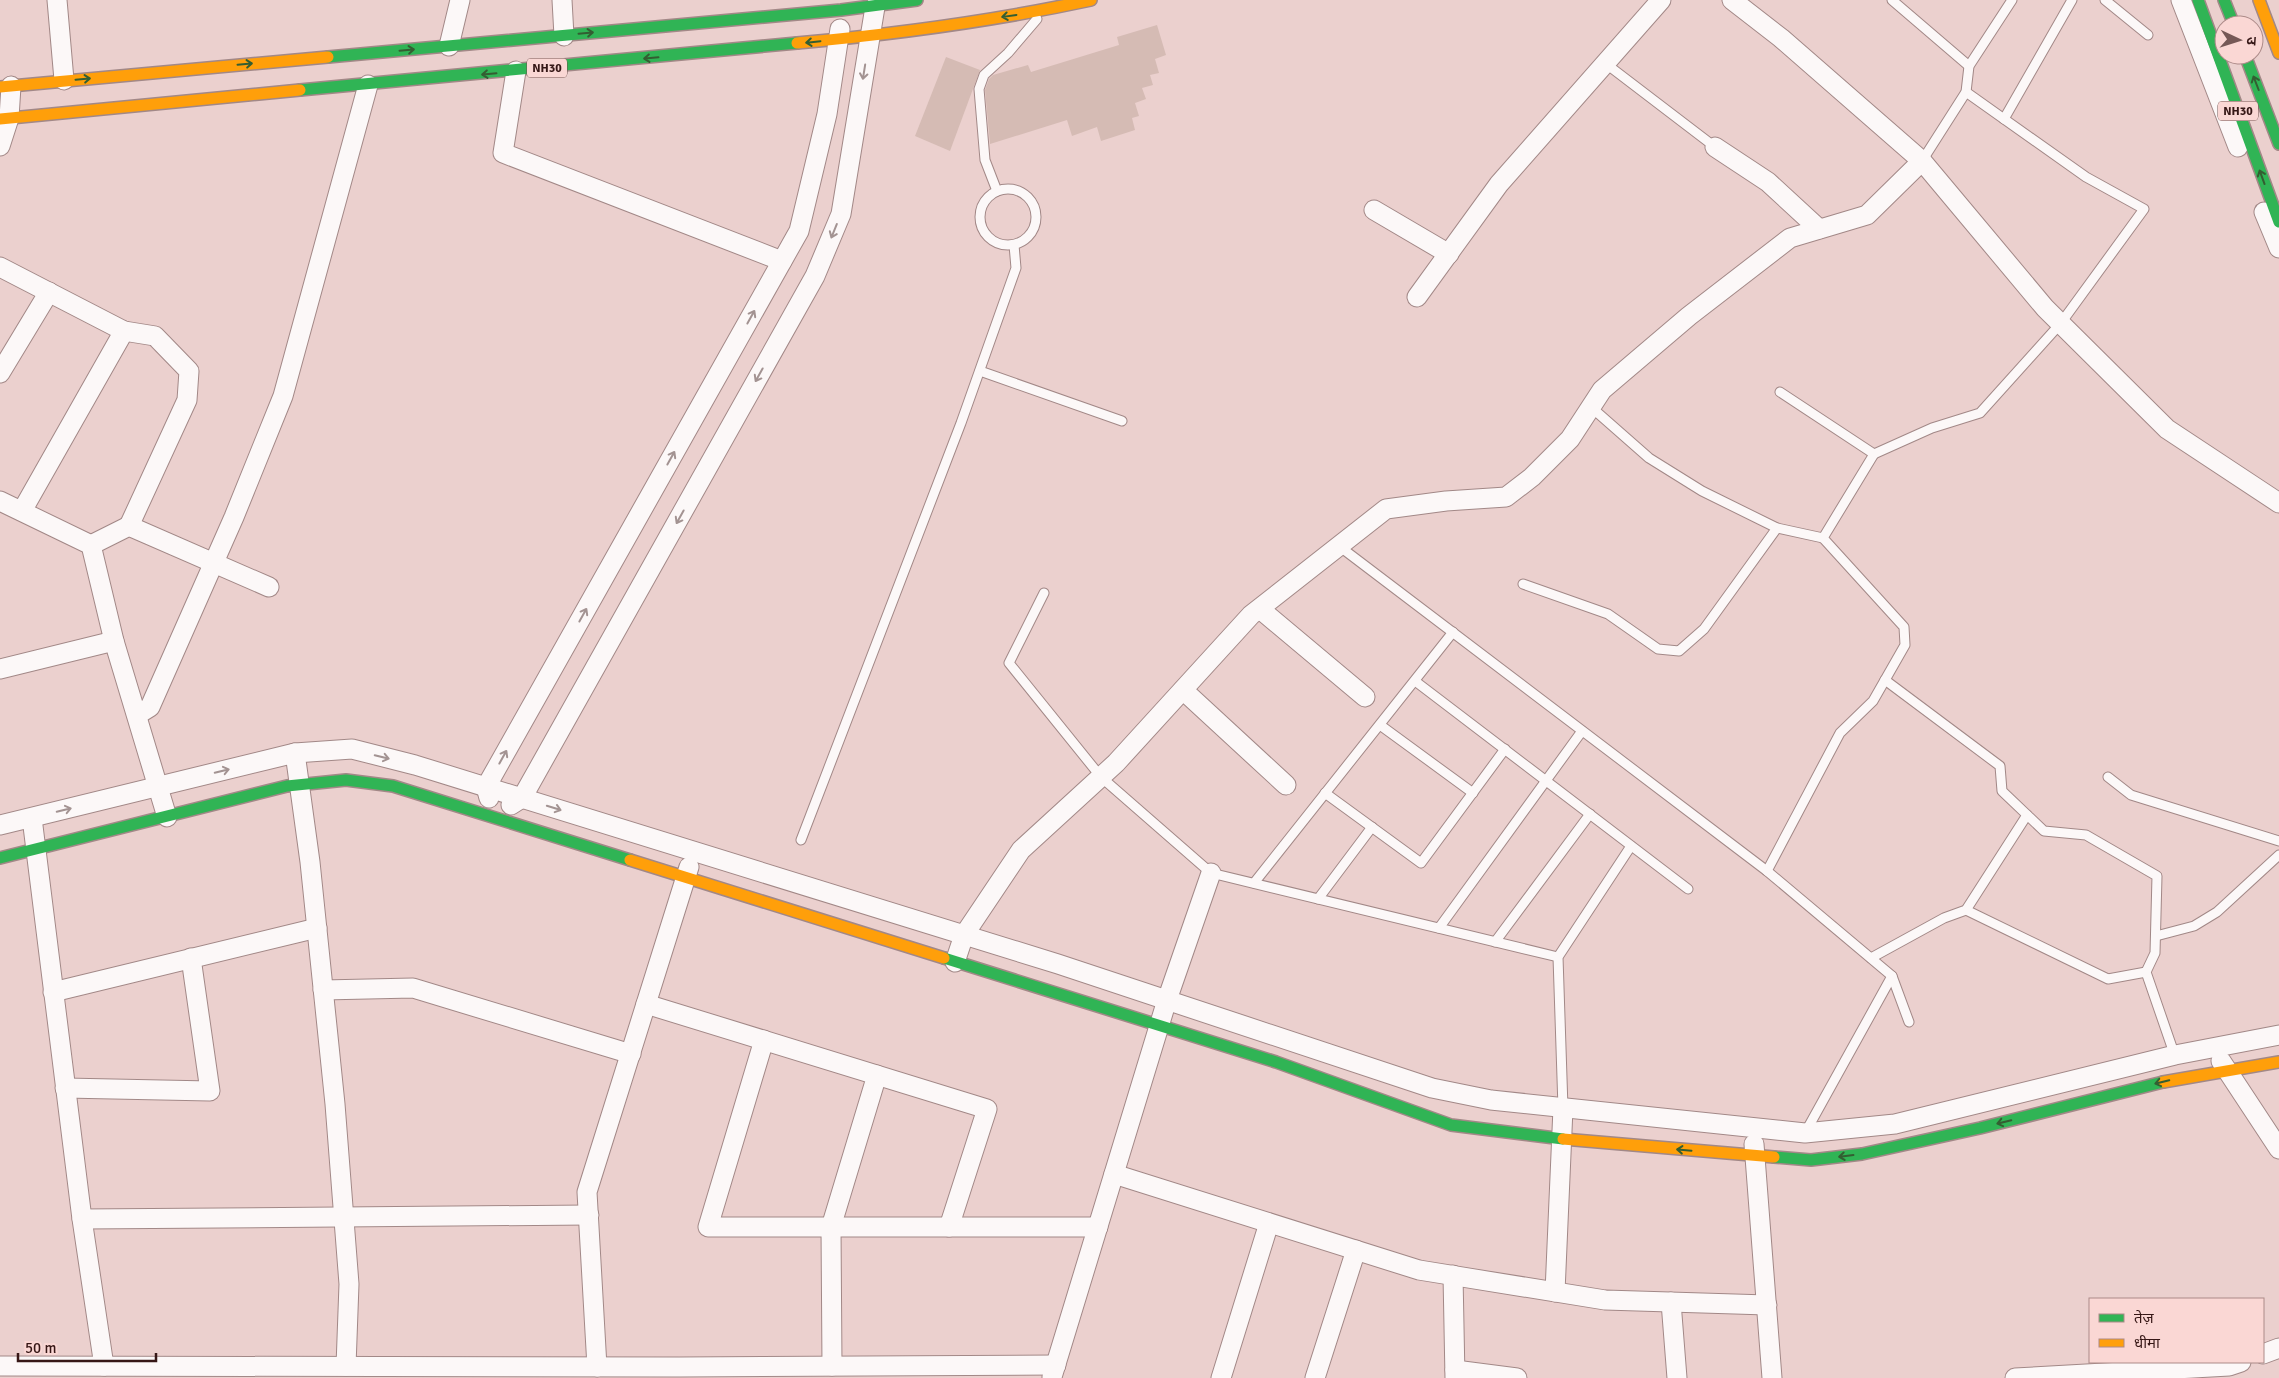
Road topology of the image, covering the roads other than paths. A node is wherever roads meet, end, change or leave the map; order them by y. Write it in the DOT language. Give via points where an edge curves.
graph roads {
  1 [pos="57,0"];
  2 [pos="460,0"];
  3 [pos="562,0"];
  4 [pos="918,0"];
  5 [pos="1091,0"];
  6 [pos="1661,0"];
  7 [pos="1732,0"];
  8 [pos="1892,0"];
  9 [pos="2012,0"];
  10 [pos="2072,0"];
  11 [pos="2106,0"];
  12 [pos="2181,0"];
  13 [pos="2198,0"];
  14 [pos="2224,0"];
  15 [pos="2259,0"];
  16 [pos="875,7"];
  17 [pos="841,10"];
  18 [pos="1046,10"];
  19 [pos="2230,15"];
  20 [pos="2148,35"];
  21 [pos="564,36"];
  22 [pos="870,36"];
  23 [pos="838,39"];
  24 [pos="449,46"];
  25 [pos="2279,53"];
  26 [pos="1605,63"];
  27 [pos="2249,65"];
  28 [pos="1969,66"];
  29 [pos="516,71"];
  30 [pos="64,80"];
  31 [pos="368,85"];
  32 [pos="6,87"];
  33 [pos="1966,92"];
  34 [pos="5,118"];
  35 [pos="2004,119"];
  36 [pos="2279,144"];
  37 [pos="0,146"];
  38 [pos="1715,147"];
  39 [pos="1922,161"];
  40 [pos="997,191"];
  41 [pos="1374,210"];
  42 [pos="2279,222"];
  43 [pos="1819,229"];
  44 [pos="1014,244"];
  45 [pos="2279,248"];
  46 [pos="1448,254"];
  47 [pos="782,261"];
  48 [pos="0,267"];
  49 [pos="49,292"];
  50 [pos="1417,297"];
  51 [pos="2061,324"];
  52 [pos="124,331"];
  53 [pos="980,371"];
  54 [pos="0,373"];
  55 [pos="1780,392"];
  56 [pos="1591,407"];
  57 [pos="1122,421"];
  58 [pos="1874,454"];
  59 [pos="0,500"];
  60 [pos="2279,503"];
  61 [pos="22,511"];
  62 [pos="128,526"];
  63 [pos="1777,528"];
  64 [pos="1823,538"];
  65 [pos="91,545"];
  66 [pos="1339,546"];
  67 [pos="214,563"];
  68 [pos="1523,584"];
  69 [pos="269,587"];
  70 [pos="1044,593"];
  71 [pos="1260,608"];
  72 [pos="1453,632"];
  73 [pos="114,641"];
  74 [pos="0,669"];
  75 [pos="1885,680"];
  76 [pos="1415,681"];
  77 [pos="1183,690"];
  78 [pos="1365,697"];
  79 [pos="137,715"];
  80 [pos="1380,725"];
  81 [pos="1582,731"];
  82 [pos="1505,749"];
  83 [pos="295,753"];
  84 [pos="1101,777"];
  85 [pos="2108,777"];
  86 [pos="1547,782"];
  87 [pos="299,785"];
  88 [pos="1286,786"];
  89 [pos="158,787"];
  90 [pos="486,787"];
  91 [pos="1326,793"];
  92 [pos="1473,793"];
  93 [pos="522,798"];
  94 [pos="1590,814"];
  95 [pos="2027,815"];
  96 [pos="167,817"];
  97 [pos="32,818"];
  98 [pos="493,818"];
  99 [pos="0,825"];
  100 [pos="1372,827"];
  101 [pos="801,840"];
  102 [pos="2279,840"];
  103 [pos="1631,846"];
  104 [pos="36,849"];
  105 [pos="694,851"];
  106 [pos="2279,855"];
  107 [pos="0,858"];
  108 [pos="1767,870"];
  109 [pos="1211,873"];
  110 [pos="686,878"];
  111 [pos="1254,883"];
  112 [pos="1688,888"];
  113 [pos="1318,899"];
  114 [pos="1966,910"];
  115 [pos="317,928"];
  116 [pos="1440,928"];
  117 [pos="964,935"];
  118 [pos="2156,936"];
  119 [pos="1496,942"];
  120 [pos="1558,957"];
  121 [pos="191,958"];
  122 [pos="1871,958"];
  123 [pos="955,962"];
  124 [pos="2146,972"];
  125 [pos="1892,976"];
  126 [pos="323,990"];
  127 [pos="53,992"];
  128 [pos="1167,1000"];
  129 [pos="646,1004"];
  130 [pos="1909,1022"];
  131 [pos="1159,1026"];
  132 [pos="2279,1035"];
  133 [pos="764,1040"];
  134 [pos="2213,1048"];
  135 [pos="631,1054"];
  136 [pos="2279,1062"];
  137 [pos="2179,1066"];
  138 [pos="2227,1070"];
  139 [pos="877,1075"];
  140 [pos="66,1088"];
  141 [pos="1563,1108"];
  142 [pos="1753,1128"];
  143 [pos="1805,1133"];
  144 [pos="1562,1138"];
  145 [pos="2279,1150"];
  146 [pos="1755,1156"];
  147 [pos="1114,1174"];
  148 [pos="589,1215"];
  149 [pos="344,1216"];
  150 [pos="82,1219"];
  151 [pos="1269,1223"];
  152 [pos="831,1227"];
  153 [pos="949,1227"];
  154 [pos="1098,1227"];
  155 [pos="1356,1250"];
  156 [pos="1453,1275"];
  157 [pos="1555,1292"];
  158 [pos="1671,1302"];
  159 [pos="1767,1305"];
  160 [pos="2279,1348"];
  161 [pos="2264,1354"];
  162 [pos="0,1366"];
  163 [pos="104,1366"];
  164 [pos="346,1366"];
  165 [pos="832,1366"];
  166 [pos="597,1367"];
  167 [pos="2234,1369"];
  168 [pos="322,1372"];
  169 [pos="624,1372"];
  170 [pos="1054,1372"];
  171 [pos="1455,1374"];
  172 [pos="2140,1374"];
  173 [pos="1221,1378"];
  174 [pos="1315,1378"];
  175 [pos="1517,1378"];
  176 [pos="1677,1378"];
  177 [pos="1772,1378"];
  178 [pos="2015,1378"];
  1 -- 30 [label="street"];
  2 -- 24 [label="street"];
  3 -- 21 [label="street"];
  4 -- 16 [label="main road, NH30"];
  5 -- 18 [label="main road, NH30"];
  6 -- 26 [label="street"];
  7 -- 39 [label="street" via="1781,38"];
  8 -- 28 [label="lane"];
  9 -- 28 [label="lane"];
  10 -- 35 [label="lane"];
  11 -- 20 [label="lane"];
  12 -- 45 [label="street"];
  42 -- 13 [label="main road, NH30, one-way"];
  14 -- 19 [label="main road"];
  15 -- 25 [label="main road"];
  16 -- 17 [label="main road, NH30"];
  16 -- 22 [label="street"];
  21 -- 17 [label="main road, NH30, one-way"];
  17 -- 23 [label="street"];
  18 -- 22 [label="main road, NH30, one-way"];
  18 -- 40 [label="lane" via="984,75 980,89 985,160"];
  21 -- 24 [label="main road, NH30"];
  22 -- 23 [label="main road, NH30"];
  22 -- 93 [label="street, one-way" via="841,214 815,276"];
  23 -- 29 [label="main road, NH30, one-way"];
  23 -- 47 [label="street" via="827,114 799,231"];
  30 -- 24 [label="main road, NH30, one-way"];
  26 -- 38 [label="lane"];
  26 -- 46 [label="street" via="1499,184"];
  36 -- 27 [label="main road, one-way"];
  28 -- 33 [label="lane"];
  29 -- 31 [label="main road, NH30, one-way"];
  29 -- 47 [label="street" via="503,153"];
  30 -- 32 [label="main road, NH30"];
  31 -- 34 [label="main road, NH30"];
  31 -- 67 [label="street" via="283,396"];
  32 -- 34 [label="street"];
  33 -- 35 [label="lane"];
  33 -- 39 [label="lane"];
  34 -- 37 [label="street"];
  35 -- 51 [label="lane" via="2086,177 2144,209"];
  38 -- 43 [label="street" via="1768,182"];
  39 -- 43 [label="street" via="1867,215"];
  39 -- 51 [label="street"];
  40 -- 44 [label="lane" via="987,198 980,220 992,240"];
  40 -- 44 [label="lane" via="1008,188 1020,191 1035,208 1033,231 1025,240"];
  41 -- 46 [label="street"];
  43 -- 56 [label="street" via="1790,238 1688,316 1602,390"];
  44 -- 53 [label="lane" via="1016,268"];
  46 -- 50 [label="street"];
  90 -- 47 [label="street, one-way"];
  48 -- 49 [label="street"];
  49 -- 52 [label="street"];
  49 -- 54 [label="street"];
  51 -- 58 [label="lane" via="1980,413 1932,428"];
  51 -- 60 [label="street" via="2167,429"];
  52 -- 61 [label="street"];
  52 -- 62 [label="street" via="155,336 189,371 187,400"];
  53 -- 57 [label="lane"];
  53 -- 101 [label="lane"];
  55 -- 58 [label="lane"];
  56 -- 63 [label="lane" via="1649,458 1702,491"];
  56 -- 66 [label="street" via="1570,439 1532,477 1506,497 1386,509"];
  58 -- 64 [label="lane"];
  59 -- 61 [label="street"];
  61 -- 65 [label="street"];
  62 -- 65 [label="street"];
  62 -- 67 [label="street"];
  63 -- 64 [label="lane"];
  63 -- 68 [label="lane" via="1704,629 1679,651 1658,649 1608,614"];
  64 -- 75 [label="lane" via="1904,627 1905,645"];
  65 -- 73 [label="street"];
  66 -- 71 [label="street"];
  66 -- 72 [label="lane"];
  67 -- 69 [label="street"];
  67 -- 79 [label="street" via="150,706"];
  70 -- 84 [label="lane" via="1009,663"];
  71 -- 77 [label="street"];
  71 -- 78 [label="street"];
  72 -- 76 [label="lane"];
  72 -- 81 [label="lane"];
  73 -- 74 [label="street"];
  73 -- 79 [label="street"];
  75 -- 95 [label="lane" via="2000,766 2002,791"];
  75 -- 108 [label="lane" via="1873,701 1840,733"];
  76 -- 80 [label="lane"];
  76 -- 82 [label="lane"];
  77 -- 84 [label="street"];
  77 -- 88 [label="street"];
  79 -- 89 [label="street"];
  80 -- 91 [label="lane"];
  80 -- 92 [label="lane"];
  81 -- 86 [label="lane"];
  81 -- 108 [label="lane"];
  82 -- 86 [label="lane"];
  82 -- 92 [label="lane"];
  83 -- 87 [label="street"];
  89 -- 83 [label="street, one-way"];
  83 -- 90 [label="street, one-way" via="352,749"];
  84 -- 109 [label="lane"];
  84 -- 117 [label="street" via="1021,850"];
  85 -- 102 [label="lane" via="2131,795"];
  86 -- 94 [label="lane"];
  86 -- 116 [label="lane"];
  87 -- 96 [label="main road"];
  87 -- 98 [label="main road" via="346,780 393,786"];
  87 -- 115 [label="street"];
  89 -- 96 [label="street"];
  97 -- 89 [label="street, one-way"];
  90 -- 93 [label="street"];
  90 -- 98 [label="street"];
  91 -- 100 [label="lane"];
  91 -- 111 [label="lane"];
  92 -- 100 [label="lane" via="1421,863"];
  93 -- 98 [label="street"];
  93 -- 105 [label="street, one-way"];
  94 -- 103 [label="lane"];
  94 -- 119 [label="lane"];
  95 -- 114 [label="lane"];
  95 -- 118 [label="lane" via="2044,831 2086,835 2157,876"];
  96 -- 104 [label="main road"];
  97 -- 99 [label="street"];
  97 -- 104 [label="street"];
  98 -- 110 [label="main road"];
  100 -- 113 [label="lane"];
  103 -- 112 [label="lane"];
  103 -- 120 [label="lane"];
  104 -- 107 [label="main road"];
  104 -- 127 [label="street"];
  105 -- 110 [label="street"];
  105 -- 117 [label="street"];
  106 -- 118 [label="lane" via="2217,912 2194,926"];
  108 -- 122 [label="lane"];
  109 -- 111 [label="lane"];
  109 -- 128 [label="street"];
  110 -- 123 [label="main road"];
  110 -- 129 [label="street"];
  111 -- 113 [label="lane"];
  113 -- 116 [label="lane"];
  114 -- 122 [label="lane" via="1944,918"];
  114 -- 124 [label="lane" via="2108,979"];
  115 -- 121 [label="street"];
  115 -- 126 [label="street"];
  116 -- 119 [label="lane"];
  117 -- 123 [label="street"];
  117 -- 128 [label="street"];
  118 -- 124 [label="lane" via="2155,953"];
  119 -- 120 [label="lane"];
  120 -- 141 [label="lane"];
  121 -- 127 [label="street"];
  121 -- 140 [label="street" via="210,1091"];
  122 -- 125 [label="lane"];
  123 -- 131 [label="main road"];
  124 -- 137 [label="lane"];
  125 -- 130 [label="lane"];
  125 -- 143 [label="lane"];
  126 -- 135 [label="street" via="413,988"];
  126 -- 149 [label="street"];
  127 -- 140 [label="street"];
  128 -- 131 [label="street"];
  128 -- 141 [label="street" via="1432,1088 1491,1100"];
  129 -- 133 [label="street"];
  129 -- 135 [label="street"];
  131 -- 144 [label="main road" via="1276,1062 1451,1125"];
  131 -- 147 [label="street"];
  132 -- 134 [label="street"];
  133 -- 139 [label="street"];
  133 -- 152 [label="street" via="708,1227"];
  134 -- 137 [label="street"];
  134 -- 138 [label="street"];
  135 -- 148 [label="street" via="587,1192"];
  136 -- 138 [label="main road"];
  137 -- 138 [label="main road"];
  137 -- 143 [label="street" via="1895,1124"];
  137 -- 146 [label="main road, one-way" via="1980,1128 1862,1154 1811,1160"];
  138 -- 145 [label="street"];
  139 -- 152 [label="street"];
  139 -- 153 [label="street" via="987,1109"];
  140 -- 150 [label="street"];
  141 -- 142 [label="street"];
  141 -- 144 [label="street"];
  142 -- 143 [label="street"];
  142 -- 146 [label="street"];
  146 -- 144 [label="main road, one-way"];
  144 -- 157 [label="street"];
  146 -- 159 [label="street"];
  147 -- 151 [label="street"];
  147 -- 154 [label="street"];
  148 -- 149 [label="street"];
  148 -- 166 [label="street"];
  149 -- 150 [label="street"];
  149 -- 164 [label="street" via="349,1284"];
  150 -- 163 [label="street"];
  151 -- 155 [label="street"];
  151 -- 173 [label="street"];
  152 -- 153 [label="street"];
  152 -- 165 [label="street"];
  153 -- 154 [label="street"];
  154 -- 170 [label="street"];
  155 -- 156 [label="street" via="1419,1270"];
  155 -- 174 [label="street"];
  156 -- 157 [label="street"];
  156 -- 171 [label="street"];
  157 -- 158 [label="street" via="1605,1300"];
  158 -- 159 [label="street"];
  158 -- 176 [label="street"];
  159 -- 177 [label="street"];
  160 -- 161 [label="street"];
  162 -- 163 [label="street"];
  163 -- 168 [label="street"];
  164 -- 166 [label="street"];
  164 -- 168 [label="street"];
  165 -- 169 [label="street"];
  165 -- 170 [label="street"];
  166 -- 169 [label="street"];
  167 -- 172 [label="street"];
  171 -- 175 [label="street"];
  172 -- 178 [label="street"];
}
